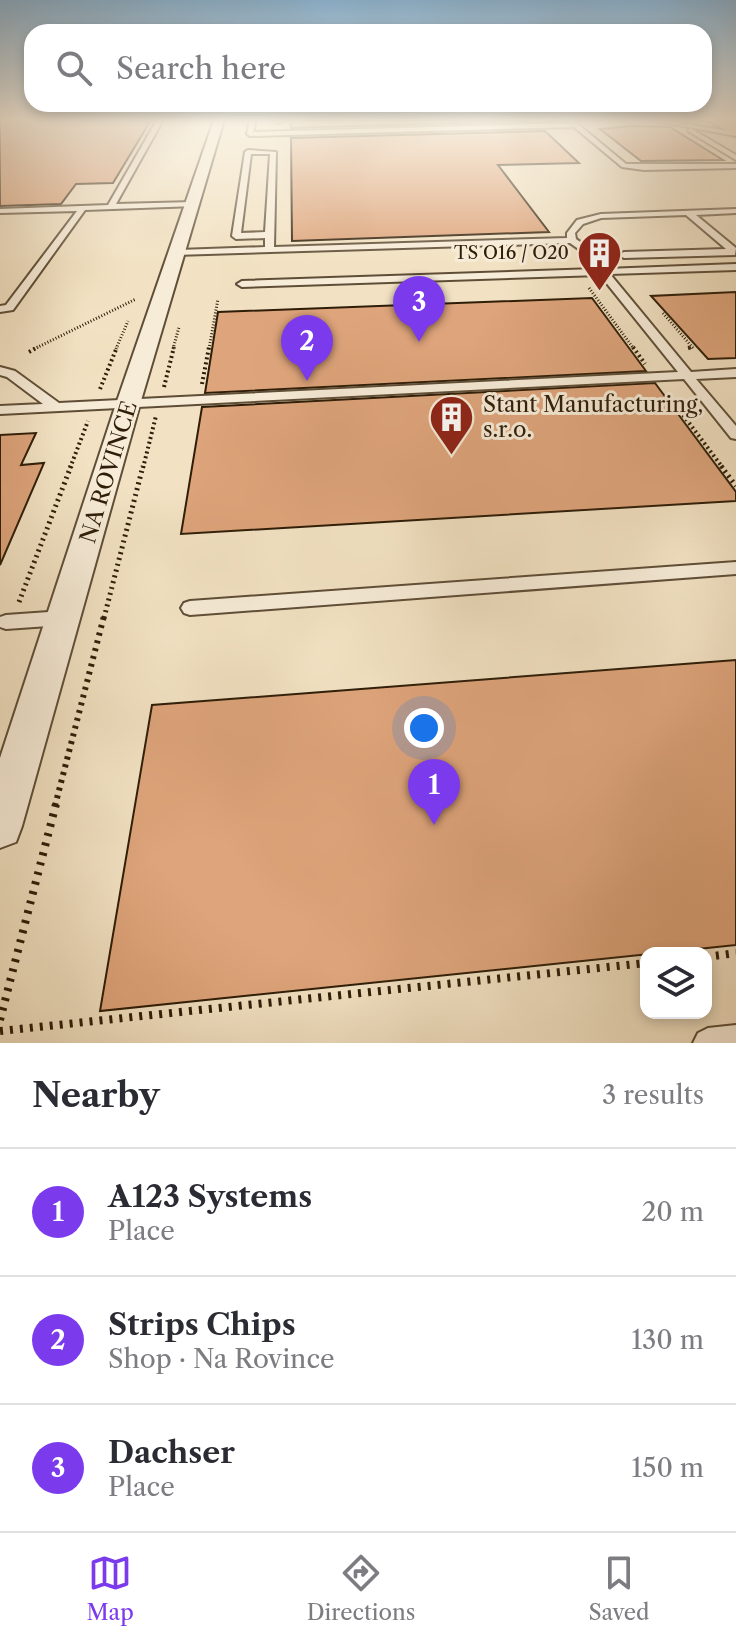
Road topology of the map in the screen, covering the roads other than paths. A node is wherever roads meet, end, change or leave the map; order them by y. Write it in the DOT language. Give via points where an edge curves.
graph roads {
  1 [pos="132,169"];
  2 [pos="204,169"];
  3 [pos="246,169"];
  4 [pos="272,169"];
  5 [pos="193,204"];
  6 [pos="110,208"];
  7 [pos="82,209"];
  8 [pos="0,211"];
  9 [pos="736,211"];
  10 [pos="687,212"];
  11 [pos="269,235"];
  12 [pos="572,240"];
  13 [pos="269,250"];
  14 [pos="178,253"];
  15 [pos="624,255"];
  16 [pos="736,267"];
  17 [pos="601,271"];
  18 [pos="242,284"];
  19 [pos="0,309"];
  20 [pos="0,371"];
  21 [pos="736,373"];
  22 [pos="687,375"];
  23 [pos="128,404"];
  24 [pos="56,407"];
  25 [pos="0,410"];
  26 [pos="736,435"];
  27 [pos="736,568"];
  28 [pos="190,608"];
  29 [pos="63,618"];
  30 [pos="6,622"];
  31 [pos="0,826"];
  32 [pos="736,1040"];
  33 [pos="708,1043"];
  1 -- 6 [label="lane"];
  2 -- 5 [label="street, NA ROVINCE"];
  3 -- 11 [label="lane" via="236,236"];
  4 -- 11 [label="lane"];
  5 -- 6 [label="lane"];
  5 -- 14 [label="street, NA ROVINCE"];
  6 -- 7 [label="lane"];
  7 -- 8 [label="lane"];
  7 -- 19 [label="lane" via="9,308"];
  9 -- 10 [label="lane"];
  10 -- 12 [label="lane" via="588,218 571,233"];
  10 -- 15 [label="lane" via="735,252"];
  11 -- 13 [label="lane"];
  12 -- 13 [label="lane"];
  12 -- 17 [label="lane"];
  13 -- 14 [label="lane"];
  14 -- 23 [label="street, NA ROVINCE"];
  16 -- 17 [label="lane"];
  17 -- 18 [label="lane"];
  17 -- 22 [label="lane"];
  20 -- 24 [label="lane"];
  21 -- 22 [label="lane"];
  22 -- 23 [label="lane"];
  22 -- 26 [label="lane"];
  23 -- 24 [label="lane"];
  23 -- 29 [label="street, NA ROVINCE"];
  24 -- 25 [label="lane"];
  27 -- 28 [label="lane"];
  29 -- 30 [label="lane"];
  29 -- 31 [label="street, NA ROVINCE"];
  32 -- 33 [label="lane"];
}
